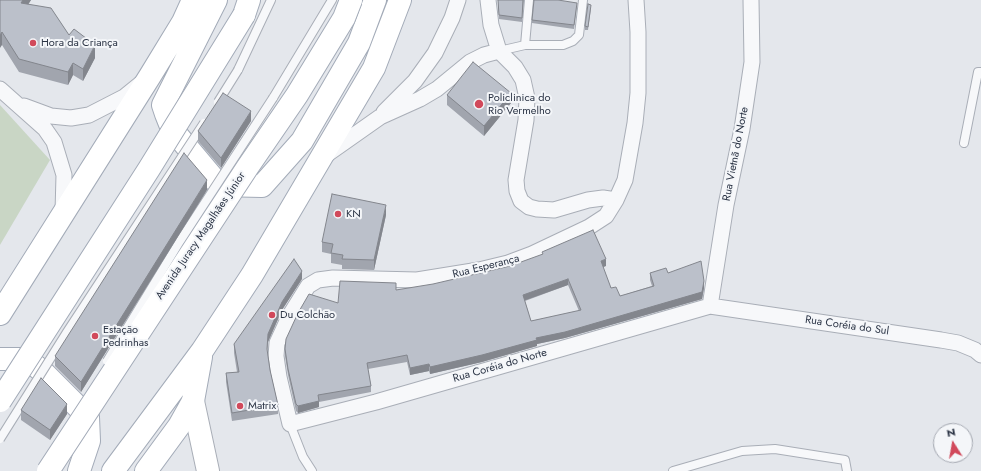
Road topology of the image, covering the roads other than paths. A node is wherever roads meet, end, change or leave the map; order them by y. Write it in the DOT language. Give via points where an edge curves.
graph roads {
  1 [pos="193,0"];
  2 [pos="216,0"];
  3 [pos="271,0"];
  4 [pos="332,0"];
  5 [pos="351,0"];
  6 [pos="375,0"];
  7 [pos="400,0"];
  8 [pos="458,0"];
  9 [pos="488,0"];
  10 [pos="529,0"];
  11 [pos="583,0"];
  12 [pos="636,0"];
  13 [pos="751,0"];
  14 [pos="246,7"];
  15 [pos="524,45"];
  16 [pos="499,51"];
  17 [pos="981,72"];
  18 [pos="150,76"];
  19 [pos="0,89"];
  20 [pos="18,104"];
  21 [pos="380,117"];
  22 [pos="964,144"];
  23 [pos="322,157"];
  24 [pos="616,200"];
  25 [pos="63,212"];
  26 [pos="710,306"];
  27 [pos="0,314"];
  28 [pos="202,351"];
  29 [pos="981,355"];
  30 [pos="0,359"];
  31 [pos="101,372"];
  32 [pos="84,398"];
  33 [pos="0,401"];
  34 [pos="193,401"];
  35 [pos="71,418"];
  36 [pos="290,424"];
  37 [pos="0,439"];
  38 [pos="48,471"];
  39 [pos="78,471"];
  40 [pos="114,471"];
  41 [pos="146,471"];
  42 [pos="208,471"];
  43 [pos="312,471"];
  44 [pos="673,471"];
  45 [pos="847,471"];
  1 -- 18 [label="main road" via="183,22"];
  2 -- 6 [label="main road" via="163,105 172,129 219,185 255,186 262,186 302,141 359,43"];
  3 -- 37 [label="lane, bridge" via="238,70"];
  4 -- 31 [label="lane, bridge" via="281,86 176,248"];
  5 -- 38 [label="main road, Avenida Juracy Magalhães Júnior, bridge" via="344,18 297,95"];
  7 -- 23 [label="main road" via="374,68"];
  8 -- 21 [label="street" via="435,53 415,81"];
  9 -- 16 [label="street" via="491,25"];
  10 -- 15 [label="lane"];
  11 -- 15 [label="lane" via="579,35 573,41 563,45"];
  12 -- 24 [label="street, Rua Esperança" via="638,78 635,123 625,180"];
  13 -- 26 [label="street, Rua Vietnã do Norte" via="752,62"];
  14 -- 33 [label="main road, bridge" via="150,169"];
  15 -- 16 [label="lane"];
  16 -- 21 [label="street" via="470,62 420,100"];
  16 -- 24 [label="street" via="515,67 523,80 527,98 516,180 521,201 529,207 554,210 588,200"];
  17 -- 22 [label="lane" via="978,72"];
  18 -- 20 [label="street" via="124,97 89,115 71,118 51,116"];
  18 -- 25 [label="main road"];
  19 -- 20 [label="street"];
  20 -- 25 [label="street" via="45,129 54,142 64,175"];
  21 -- 23 [label="street"];
  23 -- 28 [label="main road" via="252,275"];
  24 -- 36 [label="street, Rua Esperança" via="606,216 588,227 508,263 417,280 333,278 318,280 308,286 290,314 277,343 279,377"];
  25 -- 27 [label="main road"];
  26 -- 29 [label="street, Rua Coréia do Sul" via="958,343"];
  26 -- 36 [label="street, Rua Coréia do Norte" via="376,402"];
  28 -- 34 [label="main road"];
  28 -- 40 [label="main road"];
  30 -- 39 [label="main road" via="27,359 88,417 89,441"];
  32 -- 35 [label="lane"];
  34 -- 41 [label="main road" via="179,426"];
  34 -- 42 [label="main road"];
  36 -- 43 [label="lane" via="303,457"];
  44 -- 45 [label="lane" via="742,451 775,449 845,460"];
}
